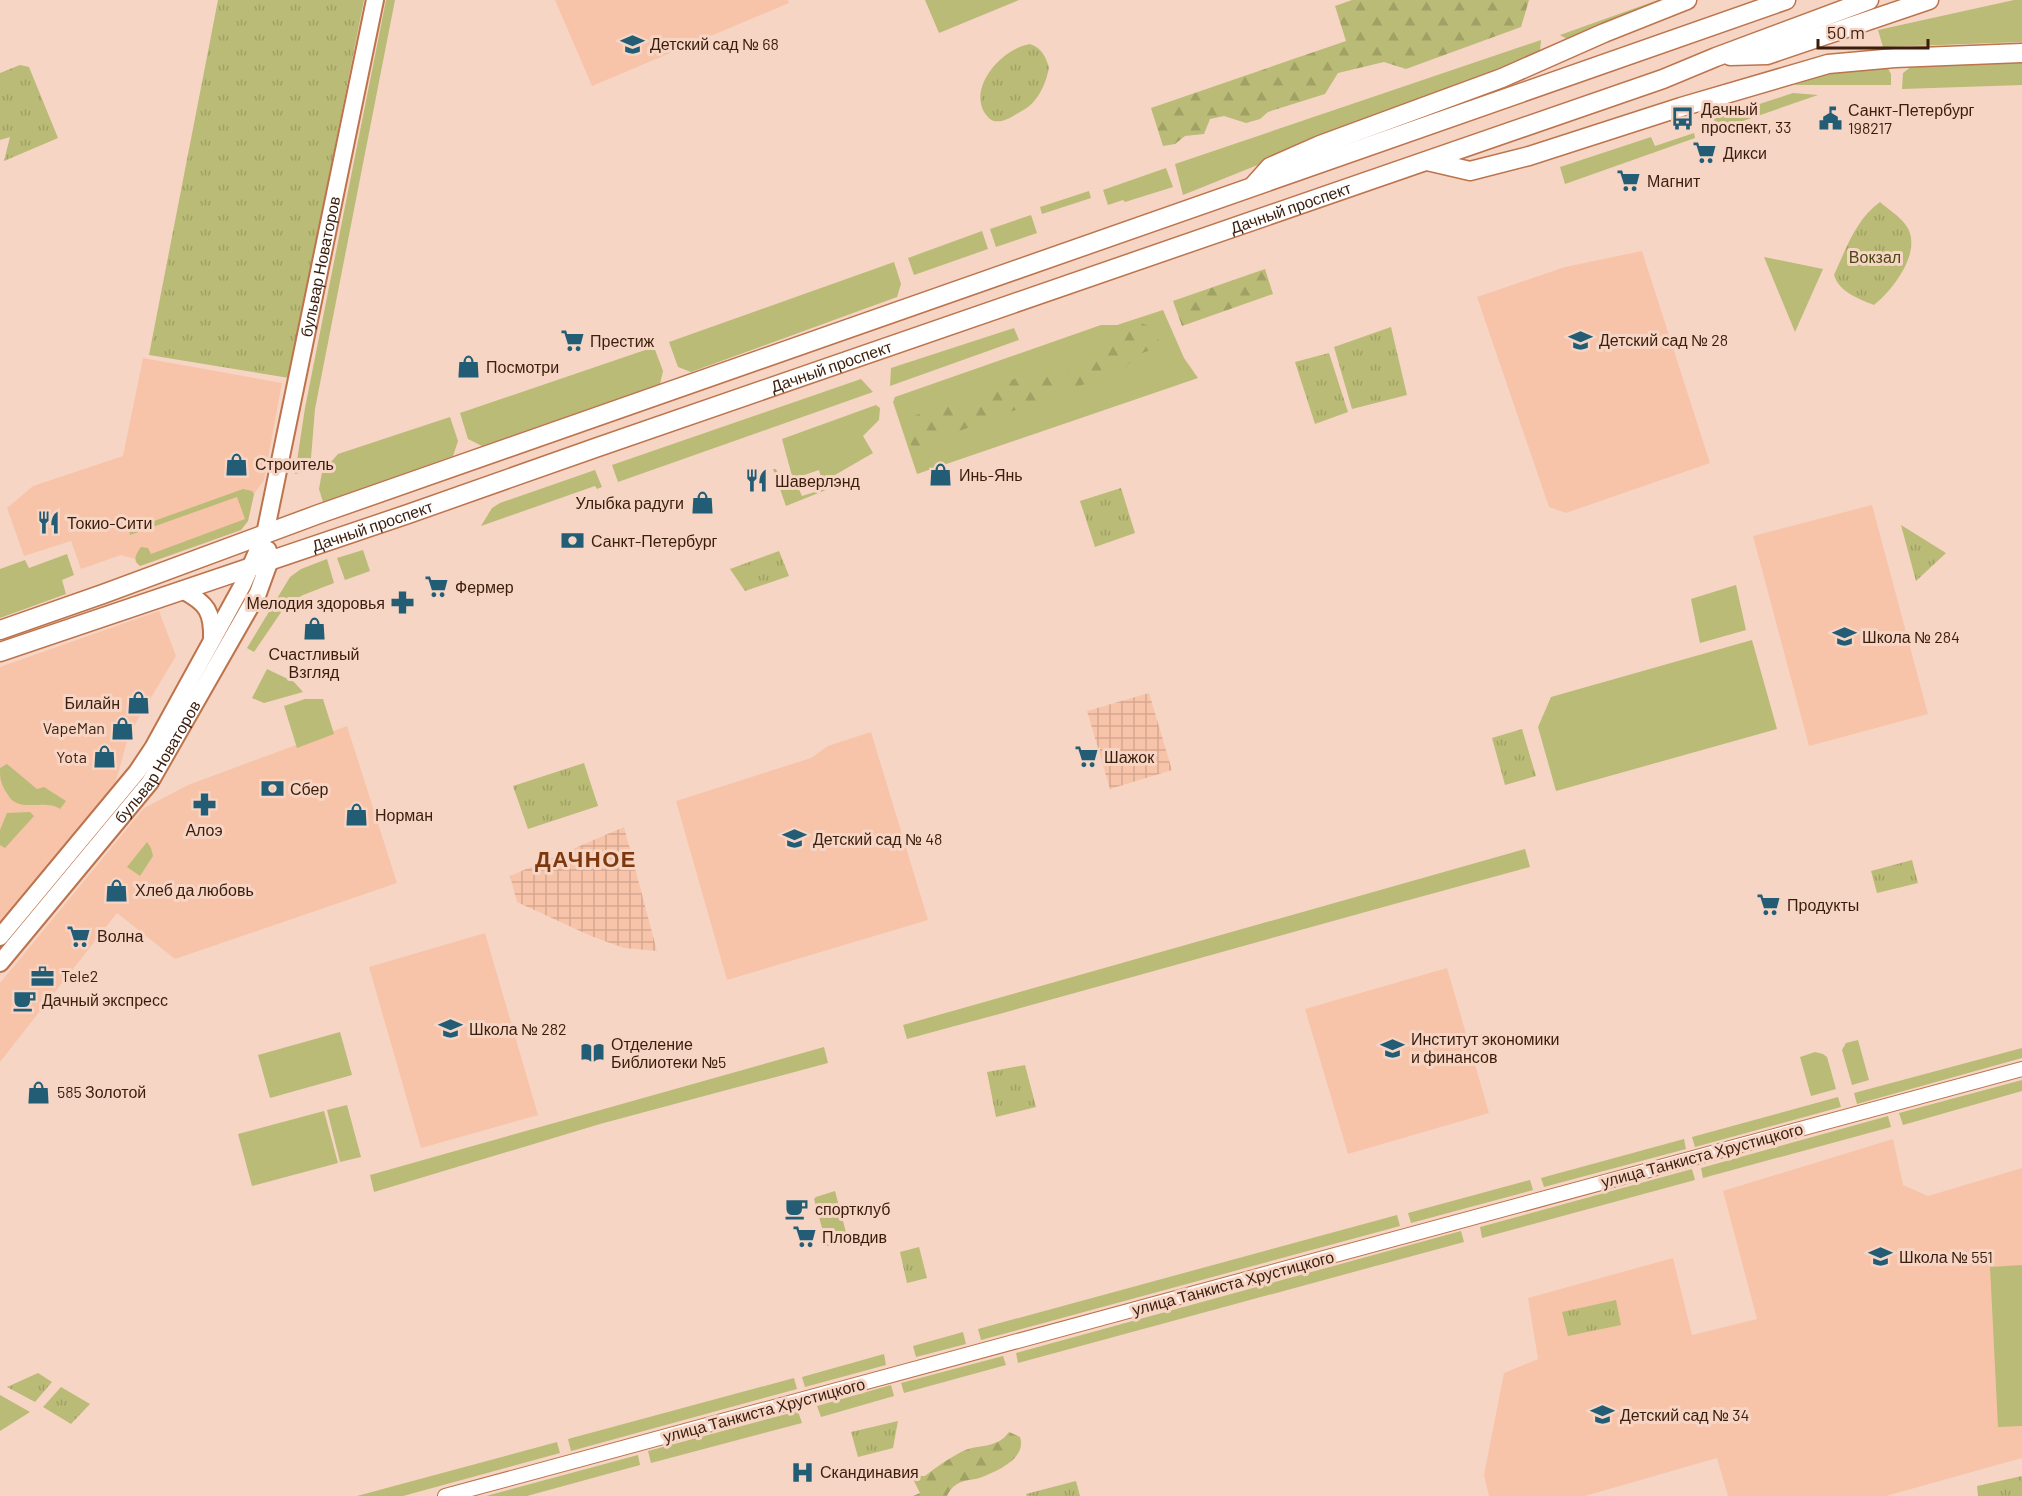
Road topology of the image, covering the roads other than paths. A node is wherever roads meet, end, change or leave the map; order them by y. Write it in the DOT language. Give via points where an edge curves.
graph roads {
  1 [pos="375,0"];
  2 [pos="1688,0"];
  3 [pos="1786,0"];
  4 [pos="1869,0"];
  5 [pos="1929,0"];
  6 [pos="2022,53"];
  7 [pos="1716,57"];
  8 [pos="1426,161"];
  9 [pos="1252,187"];
  10 [pos="265,534"];
  11 [pos="270,560"];
  12 [pos="251,566"];
  13 [pos="182,590"];
  14 [pos="0,630"];
  15 [pos="212,640"];
  16 [pos="0,652"];
  17 [pos="0,938"];
  18 [pos="0,963"];
  19 [pos="2022,1069"];
  20 [pos="444,1496"];
  1 -- 10 [label="street, бульвар Новаторов"];
  2 -- 9 [label="main road" via="1502,78 1270,166"];
  3 -- 9 [label="main road, Дачный проспект"];
  4 -- 7 [label="main road, Дачный проспект"];
  5 -- 7 [label="main road" via="1767,55"];
  6 -- 8 [label="main road" via="1828,64 1470,171"];
  7 -- 8 [label="main road, Дачный проспект"];
  8 -- 11 [label="main road, Дачный проспект"];
  9 -- 10 [label="main road, Дачный проспект"];
  10 -- 11 [label="street, бульвар Новаторов"];
  10 -- 12 [label="street, бульвар Новаторов"];
  10 -- 14 [label="main road, Дачный проспект"];
  11 -- 12 [label="main road, Дачный проспект"];
  11 -- 18 [label="street, бульвар Новаторов" via="253,602 150,782"];
  12 -- 13 [label="main road, Дачный проспект"];
  12 -- 15 [label="street, бульвар Новаторов"];
  13 -- 15 [label="street" via="198,598 208,612 213,622"];
  13 -- 16 [label="main road, Дачный проспект"];
  15 -- 17 [label="street, бульвар Новаторов" via="138,772"];
  19 -- 20 [label="street, улица Танкиста Хрустицкого"];
}
